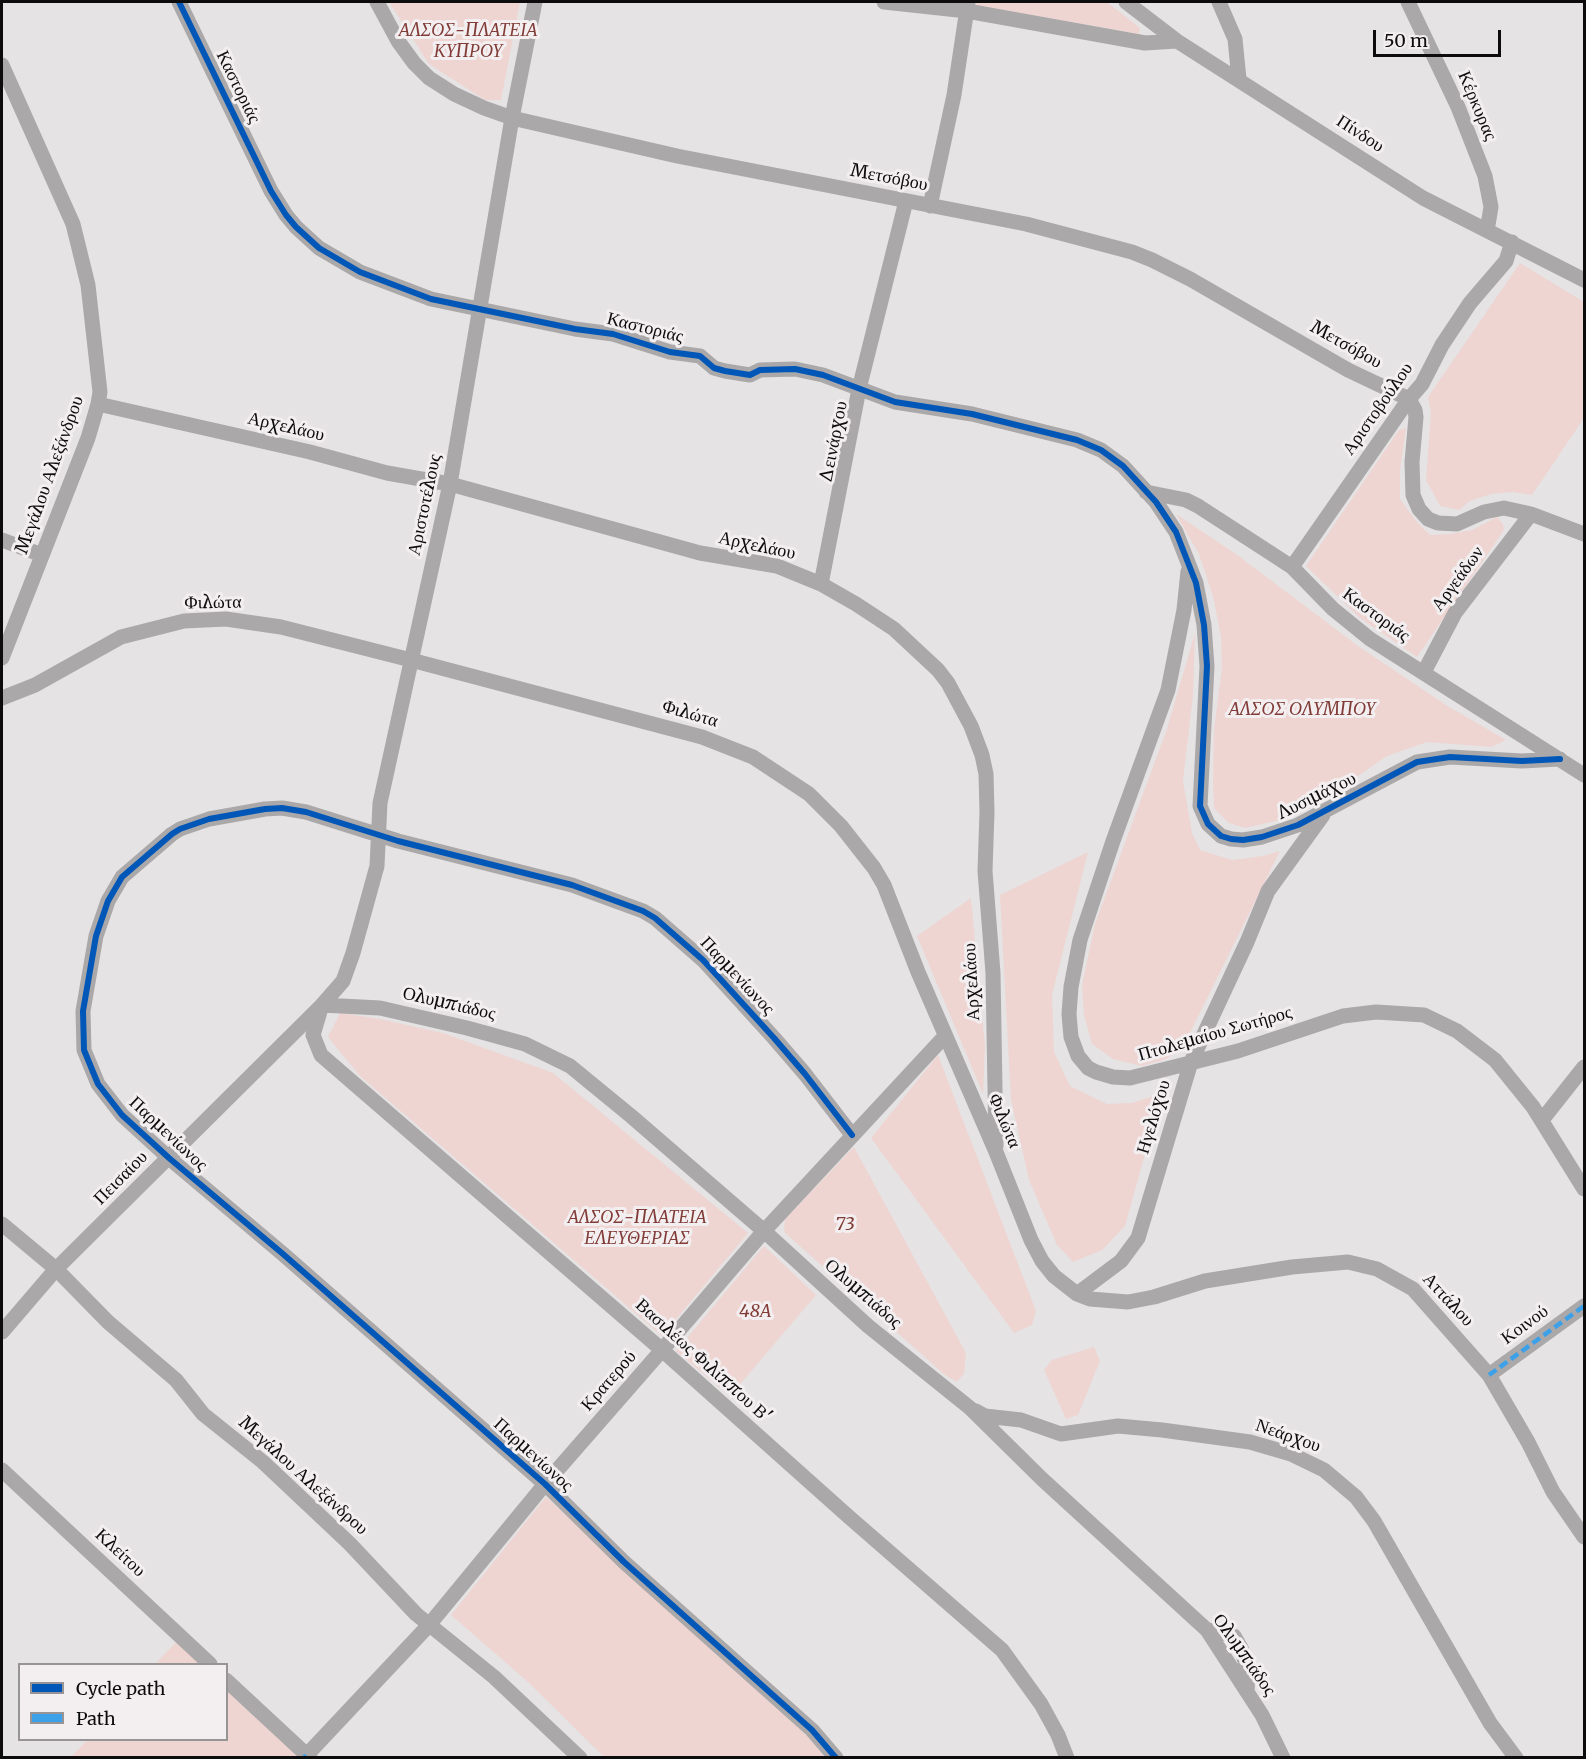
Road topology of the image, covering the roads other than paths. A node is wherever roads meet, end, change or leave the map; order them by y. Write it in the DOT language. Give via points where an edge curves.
graph roads {
  1 [pos="179,2"];
  2 [pos="377,2"];
  3 [pos="535,2"];
  4 [pos="884,2"];
  5 [pos="1126,2"];
  6 [pos="1219,2"];
  7 [pos="1408,2"];
  8 [pos="968,6"];
  9 [pos="1177,41"];
  10 [pos="2,65"];
  11 [pos="1239,79"];
  12 [pos="512,118"];
  13 [pos="906,201"];
  14 [pos="930,206"];
  15 [pos="1488,231"];
  16 [pos="1512,242"];
  17 [pos="1584,280"];
  18 [pos="480,310"];
  19 [pos="859,389"];
  20 [pos="1409,399"];
  21 [pos="98,404"];
  22 [pos="450,484"];
  23 [pos="1146,492"];
  24 [pos="1531,514"];
  25 [pos="1584,534"];
  26 [pos="2,540"];
  27 [pos="42,555"];
  28 [pos="1188,561"];
  29 [pos="1292,567"];
  30 [pos="822,584"];
  31 [pos="2,658"];
  32 [pos="411,660"];
  33 [pos="1424,672"];
  34 [pos="2,698"];
  35 [pos="1560,759"];
  36 [pos="1584,775"];
  37 [pos="1324,813"];
  38 [pos="378,835"];
  39 [pos="322,1005"];
  40 [pos="945,1036"];
  41 [pos="1191,1062"];
  42 [pos="1584,1067"];
  43 [pos="1542,1120"];
  44 [pos="852,1135"];
  45 [pos="996,1152"];
  46 [pos="169,1158"];
  47 [pos="1584,1189"];
  48 [pos="2,1224"];
  49 [pos="764,1231"];
  50 [pos="56,1269"];
  51 [pos="1077,1294"];
  52 [pos="1584,1306"];
  53 [pos="2,1332"];
  54 [pos="663,1350"];
  55 [pos="1489,1375"];
  56 [pos="970,1407"];
  57 [pos="2,1470"];
  58 [pos="545,1484"];
  59 [pos="1584,1538"];
  60 [pos="429,1625"];
  61 [pos="208,1663"];
  62 [pos="228,1682"];
  63 [pos="307,1757"];
  64 [pos="580,1758"];
  65 [pos="836,1758"];
  66 [pos="1067,1758"];
  67 [pos="1283,1758"];
  68 [pos="1516,1758"];
  1 -- 18 [label="street, Καστοριάς" via="271,191 296,227 333,258 360,272 410,293"];
  2 -- 12 [label="street, Μετσόβου" via="402,46 429,78 470,102"];
  3 -- 12 [label="street, Αριστοτέλους"];
  4 -- 8 [label="street"];
  5 -- 9 [label="street, Πίνδου"];
  6 -- 11 [label="street" via="1235,39"];
  7 -- 15 [label="street, Κέρκυρας" via="1458,107 1485,177 1491,207"];
  8 -- 9 [label="street" via="1145,43"];
  8 -- 14 [label="street"];
  9 -- 11 [label="street, Πίνδου"];
  10 -- 21 [label="street, Μεγάλου Αλεξάνδρου" via="76,234 88,285"];
  11 -- 15 [label="street, Πίνδου" via="1423,198"];
  12 -- 13 [label="street, Μετσόβου" via="677,156"];
  12 -- 18 [label="street, Αριστοτέλους"];
  13 -- 14 [label="street, Μετσόβου"];
  13 -- 19 [label="street, Δεινάρχου"];
  14 -- 20 [label="street, Μετσόβου" via="1026,224 1142,256"];
  15 -- 16 [label="street, Πίνδου"];
  16 -- 17 [label="street, Πίνδου"];
  16 -- 20 [label="street, Αριστοβούλου" via="1506,261 1470,303"];
  18 -- 19 [label="street, Καστοριάς" via="623,337 670,352 700,356 714,368 732,372 750,375 760,369 795,369"];
  18 -- 22 [label="street, Αριστοτέλους"];
  19 -- 23 [label="street, Καστοριάς" via="895,402 972,414 1085,443 1116,460"];
  19 -- 30 [label="street, Δεινάρχου"];
  20 -- 24 [label="street" via="1416,417 1412,488 1415,503 1423,514 1451,525 1496,509"];
  20 -- 29 [label="street, Αριστοβούλου"];
  21 -- 22 [label="street, Αρχελάου" via="387,473"];
  21 -- 27 [label="street, Μεγάλου Αλεξάνδρου"];
  22 -- 30 [label="street, Αρχελάου" via="700,553 777,566"];
  22 -- 32 [label="street, Αριστοτέλους"];
  23 -- 28 [label="street, Καστοριάς" via="1176,532"];
  23 -- 29 [label="street, Καστοριάς" via="1198,506"];
  24 -- 25 [label="street"];
  24 -- 33 [label="street, Αργεάδων" via="1455,613"];
  26 -- 27 [label="street"];
  27 -- 31 [label="street, Μεγάλου Αλεξάνδρου"];
  28 -- 37 [label="street, Λυσιμάχου" via="1200,599 1206,644 1200,806 1208,824 1221,836 1243,840 1276,833"];
  28 -- 41 [label="street, Πτολεμαίου Σωτήρος" via="1183,619 1168,690 1089,911 1074,967 1069,1014 1078,1056 1096,1072 1130,1078"];
  29 -- 33 [label="street, Καστοριάς" via="1347,622"];
  30 -- 45 [label="street, Αρχελάου" via="894,629 939,670 963,710 982,755 987,791 985,871 993,983"];
  32 -- 34 [label="street, Φιλώτα" via="281,627 226,619 184,621 122,637 35,685"];
  32 -- 38 [label="street, Αριστοτέλους" via="380,803"];
  32 -- 40 [label="street, Φιλώτα" via="702,737 753,757 798,786 841,826 884,885"];
  33 -- 35 [label="street, Καστοριάς"];
  35 -- 36 [label="street, Καστοριάς"];
  35 -- 37 [label="street, Λυσιμάχου" via="1456,757 1417,762"];
  37 -- 41 [label="street, Ηγελόχου" via="1268,891"];
  38 -- 39 [label="street, Αριστοτέλους" via="377,866 353,953 343,981"];
  38 -- 44 [label="street, Παρμενίωνος" via="572,885 655,918 703,960 774,1038"];
  38 -- 46 [label="street, Παρμενίωνος" via="291,809 219,817 172,834 130,868 115,889 100,923 87,979 84,1050 98,1084 122,1115"];
  39 -- 46 [label="street, Πεισαίου"];
  39 -- 49 [label="street, Ολυμπιάδος" via="380,1008 500,1036 557,1058"];
  39 -- 54 [label="street, Βασιλέως Φιλίππου Β'" via="313,1035 321,1055"];
  40 -- 44 [label="street, Κρατερού"];
  40 -- 45 [label="street, Φιλώτα"];
  41 -- 43 [label="street, Πτολεμαίου Σωτήρος" via="1238,1051 1343,1016 1387,1012 1424,1015 1457,1031 1495,1060"];
  41 -- 51 [label="street, Ηγελόχου" via="1138,1238 1121,1261"];
  42 -- 43 [label="street"];
  43 -- 47 [label="street, Πτολεμαίου Σωτήρος"];
  44 -- 49 [label="street, Κρατερού"];
  45 -- 51 [label="street, Φιλώτα" via="1036,1251 1054,1276"];
  46 -- 50 [label="street, Πεισαίου"];
  46 -- 58 [label="street, Παρμενίωνος"];
  48 -- 50 [label="street, Μεγάλου Αλεξάνδρου"];
  49 -- 54 [label="street, Κρατερού"];
  49 -- 56 [label="street, Ολυμπιάδος" via="868,1326"];
  50 -- 53 [label="street, Πεισαίου"];
  50 -- 60 [label="street, Μεγάλου Αλεξάνδρου" via="108,1322 176,1380 203,1414 256,1456 350,1544"];
  51 -- 55 [label="street, Αττάλου" via="1099,1300 1141,1301 1205,1281 1319,1263 1360,1264 1413,1289"];
  52 -- 55 [label="street, Κοινού"];
  54 -- 58 [label="street, Κρατερού"];
  54 -- 66 [label="street, Βασιλέως Φιλίππου Β'" via="1002,1650 1041,1704"];
  55 -- 59 [label="street, Αττάλου" via="1552,1492"];
  56 -- 67 [label="street, Ολυμπιάδος" via="1042,1479 1207,1630 1263,1715"];
  56 -- 68 [label="street, Νεάρχου" via="986,1416 1021,1420 1061,1434 1118,1426 1250,1442 1291,1454 1324,1470 1356,1497 1374,1521 1490,1723"];
  57 -- 61 [label="street, Κλείτου"];
  58 -- 60 [label="street, Κρατερού"];
  58 -- 65 [label="street, Παρμενίωνος" via="624,1562 812,1730"];
  60 -- 63 [label="street, Κρατερού"];
  60 -- 64 [label="street, Μεγάλου Αλεξάνδρου" via="494,1677"];
  62 -- 63 [label="street"];
}
